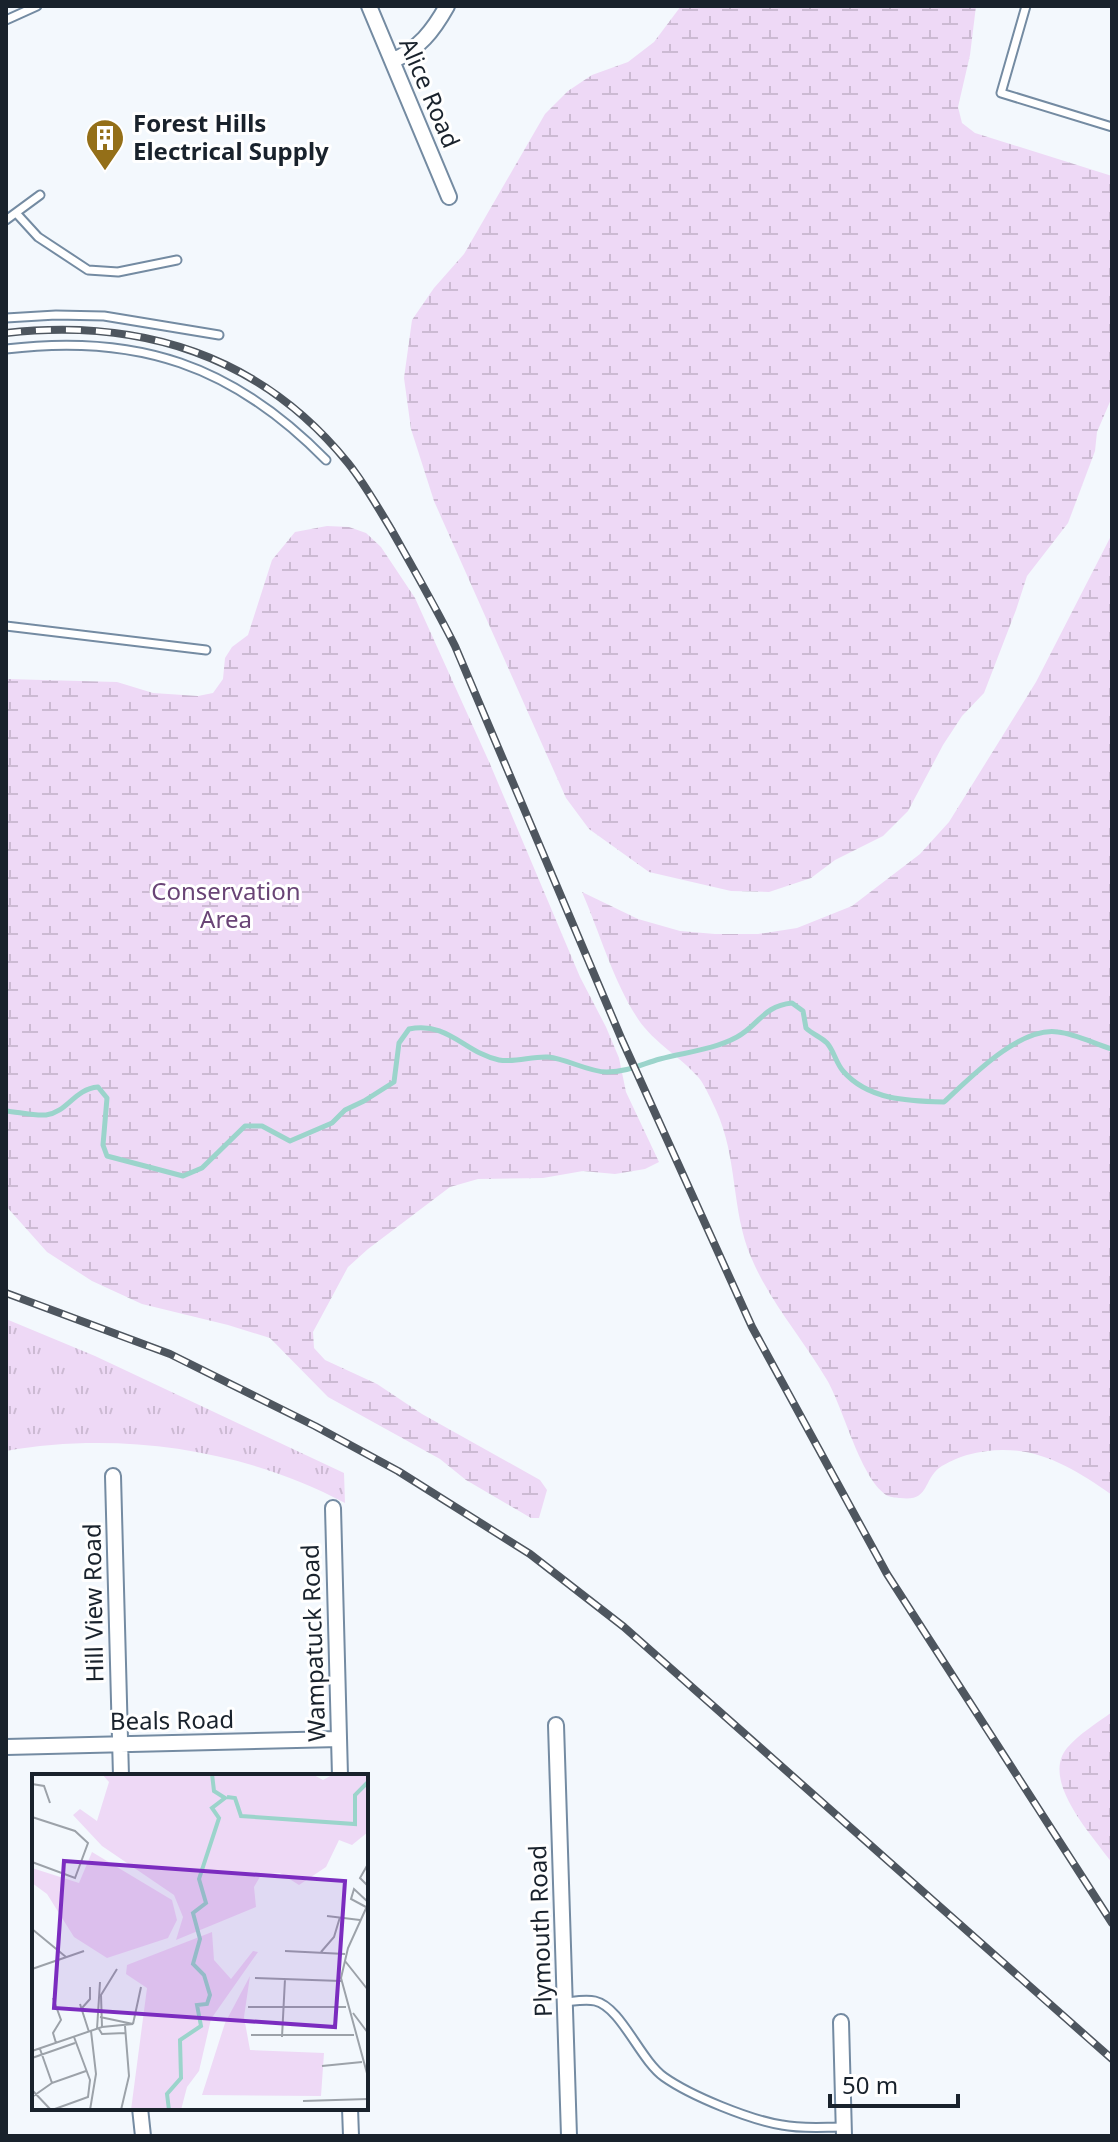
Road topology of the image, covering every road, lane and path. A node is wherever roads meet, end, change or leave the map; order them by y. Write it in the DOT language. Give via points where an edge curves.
graph roads {
  1 [pos="37,6"];
  2 [pos="369,6"];
  3 [pos="447,6"];
  4 [pos="1026,6"];
  5 [pos="6,20"];
  6 [pos="392,61"];
  7 [pos="1112,127"];
  8 [pos="40,195"];
  9 [pos="449,197"];
  10 [pos="17,214"];
  11 [pos="6,220"];
  12 [pos="177,260"];
  13 [pos="6,318"];
  14 [pos="219,335"];
  15 [pos="6,349"];
  16 [pos="326,460"];
  17 [pos="6,626"];
  18 [pos="206,650"];
  19 [pos="113,1476"];
  20 [pos="333,1508"];
  21 [pos="556,1725"];
  22 [pos="339,1739"];
  23 [pos="120,1744"];
  24 [pos="6,1747"];
  25 [pos="121,1774"];
  26 [pos="340,1774"];
  27 [pos="565,2002"];
  28 [pos="841,2022"];
  29 [pos="140,2110"];
  30 [pos="350,2110"];
  31 [pos="844,2132"];
  32 [pos="143,2136"];
  33 [pos="351,2136"];
  34 [pos="569,2136"];
  1 -- 5 [label="lane"];
  2 -- 6 [label="street, Alice Road"];
  3 -- 6 [label="street" via="426,38"];
  4 -- 7 [label="lane" via="1001,93"];
  6 -- 9 [label="street, Alice Road"];
  8 -- 10 [label="lane"];
  10 -- 11 [label="lane"];
  10 -- 12 [label="lane" via="38,237 88,270 118,272"];
  13 -- 14 [label="lane" via="104,316"];
  15 -- 16 [label="lane" via="102,345 186,365 260,402"];
  17 -- 18 [label="lane"];
  19 -- 23 [label="street, Hill View Road"];
  20 -- 22 [label="street, Wampatuck Road"];
  21 -- 27 [label="street, Plymouth Road"];
  22 -- 23 [label="street, Beals Road"];
  22 -- 26 [label="street, Wampatuck Road"];
  23 -- 24 [label="street, Beals Road"];
  23 -- 25 [label="street, Hill View Road"];
  27 -- 31 [label="lane" via="597,2001 609,2007 649,2064 689,2091 773,2124"];
  27 -- 34 [label="street, Plymouth Road"];
  28 -- 31 [label="street"];
  29 -- 32 [label="street"];
  30 -- 33 [label="street"];
}
